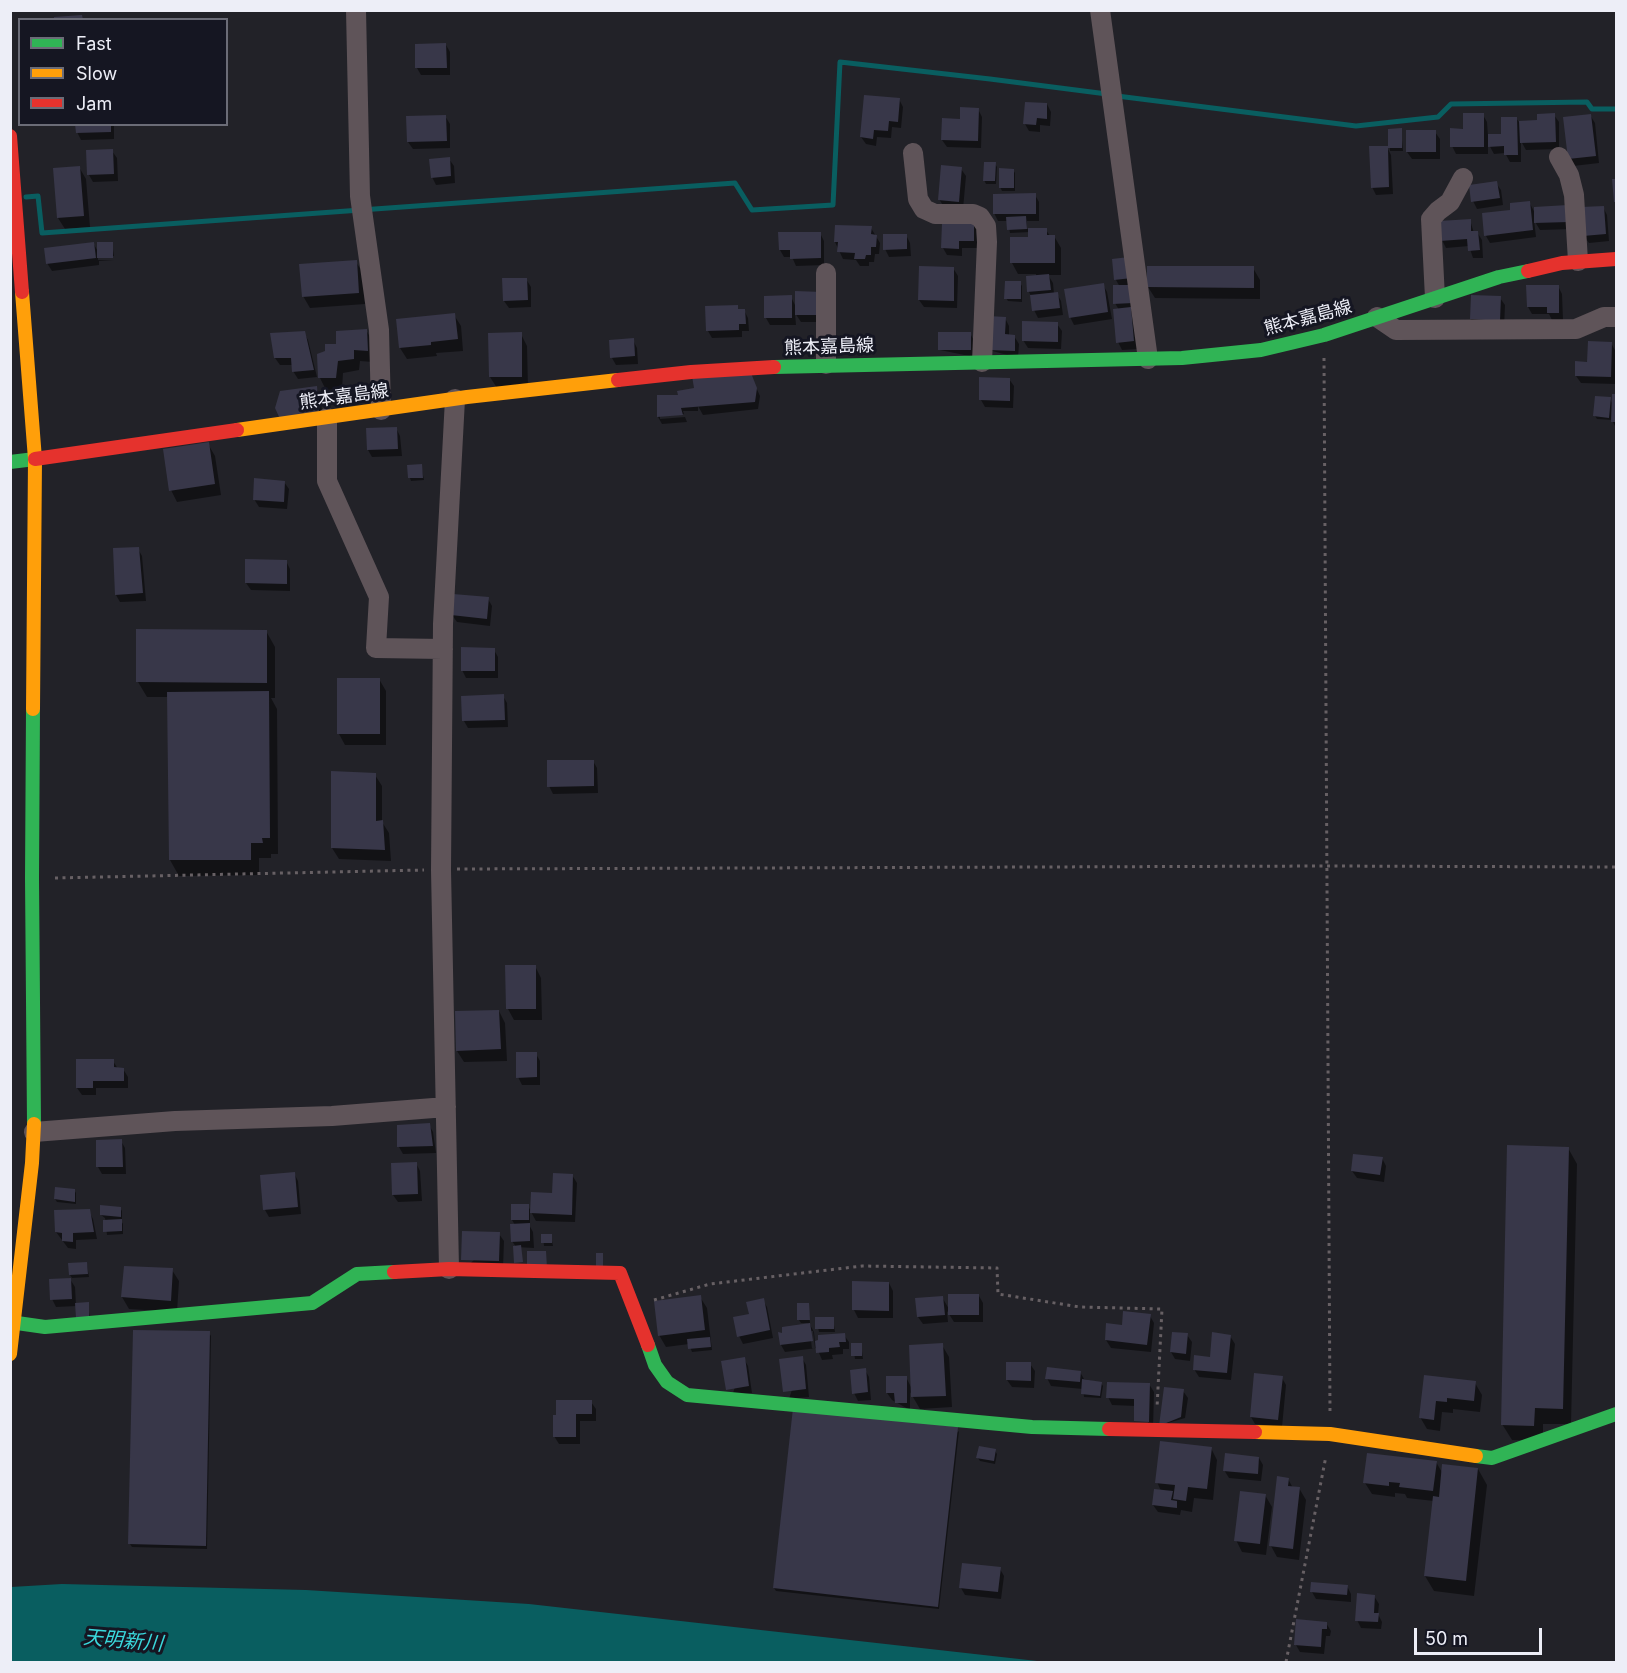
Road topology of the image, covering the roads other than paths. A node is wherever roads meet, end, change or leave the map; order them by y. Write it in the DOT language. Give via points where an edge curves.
graph roads {
  1 [pos="356,10"];
  2 [pos="1100,10"];
  3 [pos="10,136"];
  4 [pos="913,153"];
  5 [pos="1559,157"];
  6 [pos="1463,178"];
  7 [pos="1617,259"];
  8 [pos="1578,261"];
  9 [pos="826,273"];
  10 [pos="1435,298"];
  11 [pos="1377,317"];
  12 [pos="1617,317"];
  13 [pos="1148,359"];
  14 [pos="982,362"];
  15 [pos="826,364"];
  16 [pos="455,399"];
  17 [pos="381,410"];
  18 [pos="327,418"];
  19 [pos="35,459"];
  20 [pos="10,462"];
  21 [pos="443,649"];
  22 [pos="446,1107"];
  23 [pos="34,1132"];
  24 [pos="450,1269"];
  25 [pos="12,1322"];
  26 [pos="10,1353"];
  27 [pos="1617,1414"];
  1 -- 17 [label="street" via="360,196 379,330"];
  2 -- 13 [label="street"];
  3 -- 19 [label="main road"];
  4 -- 14 [label="street" via="918,199 924,209 935,214 973,214 986,226"];
  5 -- 8 [label="street" via="1574,195"];
  6 -- 10 [label="street" via="1449,202 1431,219"];
  7 -- 8 [label="main road, 熊本嘉島線"];
  8 -- 10 [label="main road, 熊本嘉島線" via="1499,277"];
  9 -- 15 [label="street"];
  10 -- 11 [label="main road, 熊本嘉島線"];
  11 -- 12 [label="street" via="1396,330 1576,329 1604,317"];
  11 -- 13 [label="main road, 熊本嘉島線" via="1262,350"];
  13 -- 14 [label="main road, 熊本嘉島線"];
  14 -- 15 [label="main road, 熊本嘉島線"];
  15 -- 16 [label="main road, 熊本嘉島線" via="691,372"];
  16 -- 17 [label="main road, 熊本嘉島線"];
  16 -- 21 [label="street"];
  17 -- 18 [label="main road, 熊本嘉島線"];
  18 -- 19 [label="main road, 熊本嘉島線"];
  18 -- 21 [label="street" via="327,481 379,597 376,648"];
  19 -- 20 [label="main road, 熊本嘉島線"];
  19 -- 23 [label="main road"];
  21 -- 22 [label="street" via="441,870"];
  22 -- 23 [label="street"];
  22 -- 24 [label="street"];
  23 -- 25 [label="main road"];
  24 -- 25 [label="main road" via="357,1274 312,1304 45,1327"];
  24 -- 27 [label="main road" via="620,1274 656,1365 668,1382 687,1395 1032,1427 1330,1434 1492,1458"];
  25 -- 26 [label="main road"];
}
